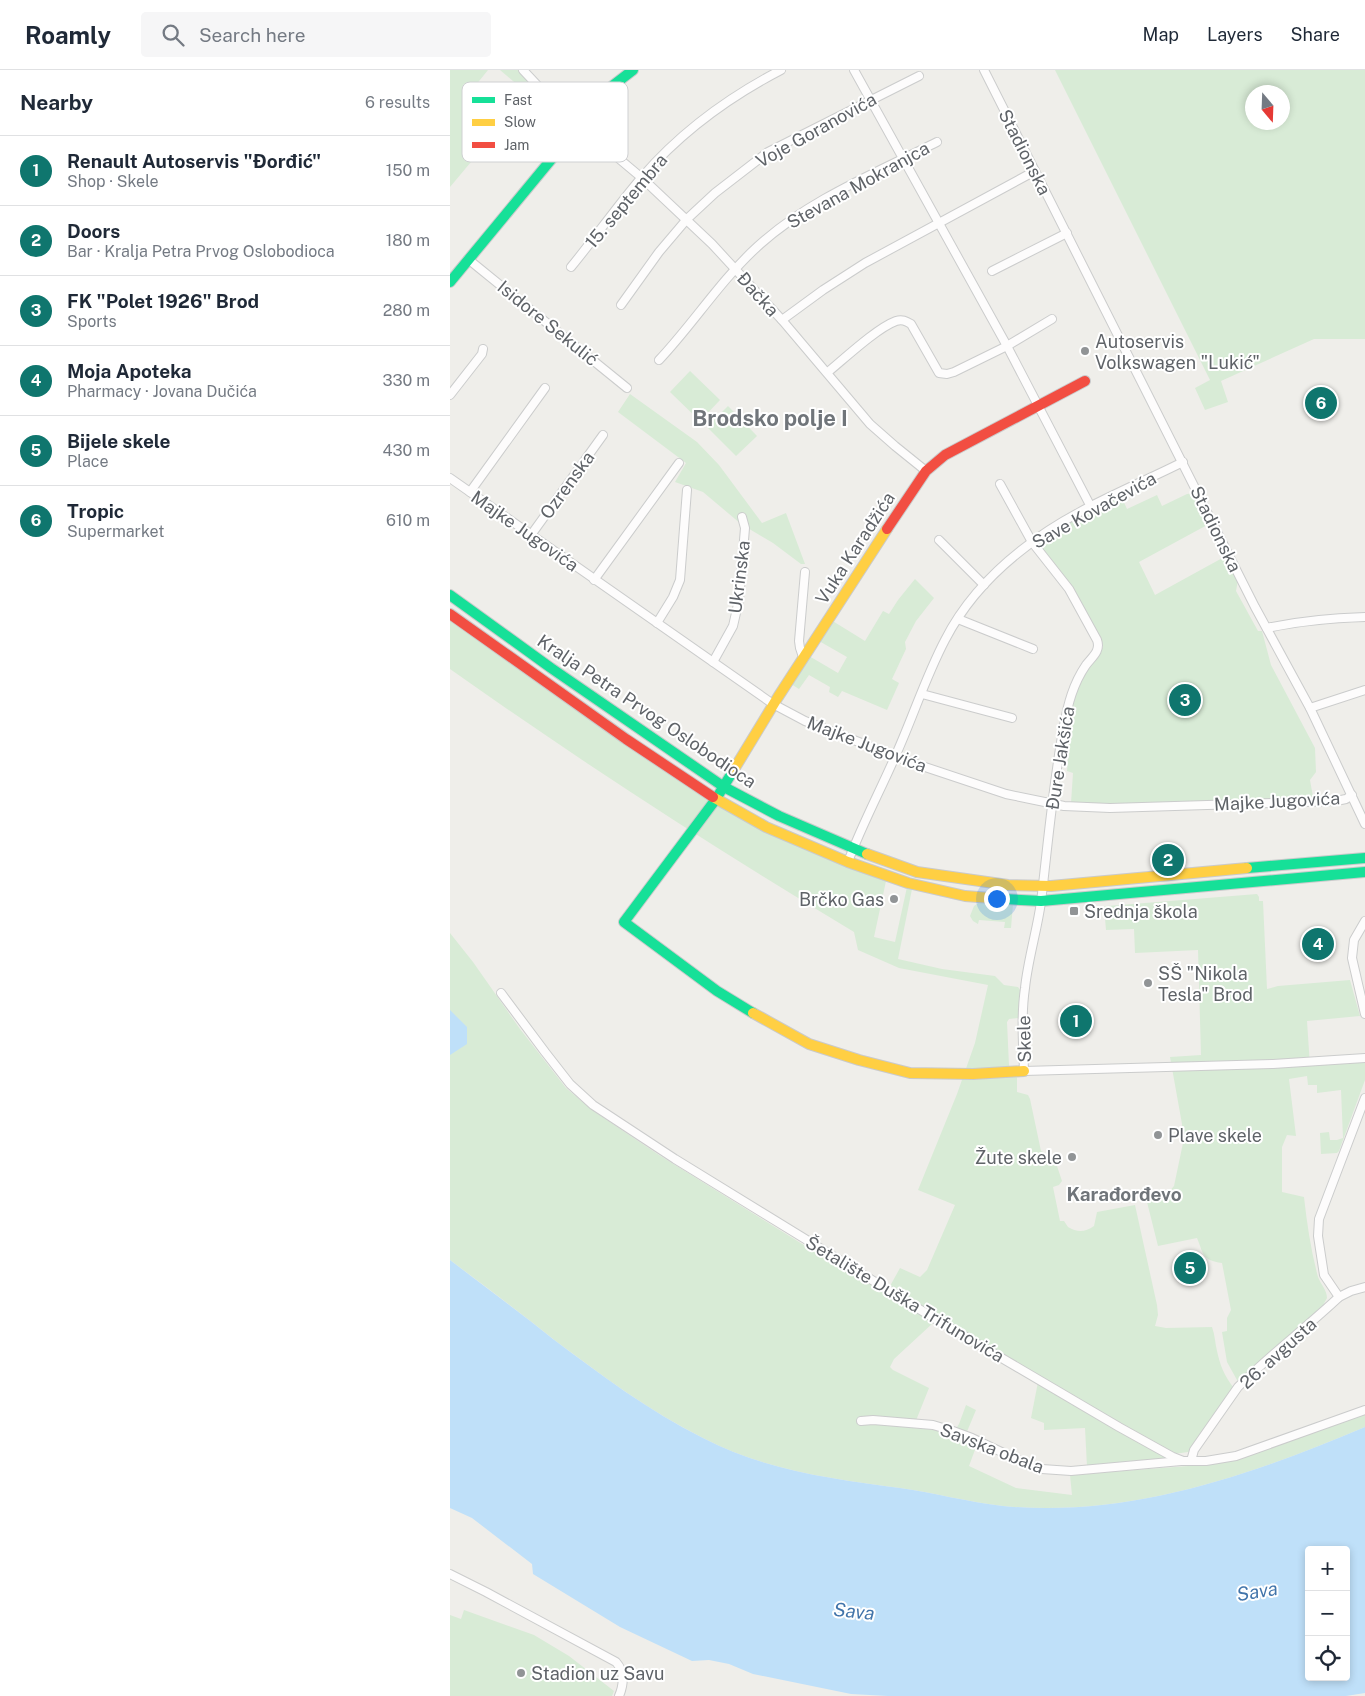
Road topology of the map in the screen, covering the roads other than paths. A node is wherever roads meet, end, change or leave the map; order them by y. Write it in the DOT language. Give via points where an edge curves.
graph roads {
  1 [pos="523,70"];
  2 [pos="632,70"];
  3 [pos="782,70"];
  4 [pos="854,70"];
  5 [pos="984,70"];
  6 [pos="919,76"];
  7 [pos="534,82"];
  8 [pos="617,82"];
  9 [pos="871,99"];
  10 [pos="937,142"];
  11 [pos="904,159"];
  12 [pos="550,162"];
  13 [pos="623,162"];
  14 [pos="1035,171"];
  15 [pos="642,178"];
  16 [pos="686,219"];
  17 [pos="939,222"];
  18 [pos="1067,233"];
  19 [pos="468,259"];
  20 [pos="571,268"];
  21 [pos="735,268"];
  22 [pos="992,271"];
  23 [pos="450,282"];
  24 [pos="621,306"];
  25 [pos="1052,319"];
  26 [pos="782,320"];
  27 [pos="1007,346"];
  28 [pos="483,349"];
  29 [pos="659,360"];
  30 [pos="828,372"];
  31 [pos="1085,381"];
  32 [pos="545,388"];
  33 [pos="627,388"];
  34 [pos="450,395"];
  35 [pos="1038,405"];
  36 [pos="603,435"];
  37 [pos="1183,462"];
  38 [pos="680,463"];
  39 [pos="926,471"];
  40 [pos="450,478"];
  41 [pos="1000,484"];
  42 [pos="688,490"];
  43 [pos="470,492"];
  44 [pos="1091,507"];
  45 [pos="742,517"];
  46 [pos="531,536"];
  47 [pos="939,540"];
  48 [pos="1032,542"];
  49 [pos="806,572"];
  50 [pos="594,580"];
  51 [pos="984,585"];
  52 [pos="450,595"];
  53 [pos="450,614"];
  54 [pos="1365,617"];
  55 [pos="958,619"];
  56 [pos="657,623"];
  57 [pos="1266,628"];
  58 [pos="1033,649"];
  59 [pos="804,657"];
  60 [pos="538,658"];
  61 [pos="713,662"];
  62 [pos="529,671"];
  63 [pos="1365,690"];
  64 [pos="922,694"];
  65 [pos="773,704"];
  66 [pos="1310,708"];
  67 [pos="1012,718"];
  68 [pos="895,757"];
  69 [pos="724,787"];
  70 [pos="1352,795"];
  71 [pos="716,799"];
  72 [pos="1052,804"];
  73 [pos="1365,824"];
  74 [pos="853,849"];
  75 [pos="1365,858"];
  76 [pos="848,862"];
  77 [pos="1365,872"];
  78 [pos="1043,886"];
  79 [pos="1041,901"];
  80 [pos="1365,921"];
  81 [pos="1362,934"];
  82 [pos="501,993"];
  83 [pos="1365,1014"];
  84 [pos="1365,1058"];
  85 [pos="1024,1071"];
  86 [pos="1365,1098"];
  87 [pos="1365,1287"];
  88 [pos="1339,1297"];
  89 [pos="1365,1410"];
  90 [pos="861,1421"];
  91 [pos="1187,1461"];
  92 [pos="450,1574"];
  93 [pos="619,1696"];
  1 -- 7 [label="street, Đačka"];
  2 -- 8 [label="main road"];
  3 -- 15 [label="street, 15. septembra" via="730,99 694,127"];
  4 -- 9 [label="street"];
  5 -- 14 [label="street, Stadionska"];
  6 -- 9 [label="street, Voje Goranovića"];
  9 -- 11 [label="street"];
  9 -- 16 [label="street, Voje Goranovića" via="768,152"];
  10 -- 11 [label="street, Stevana Mokranjca"];
  11 -- 17 [label="street"];
  11 -- 21 [label="street, Stevana Mokranjca" via="806,210 774,232"];
  12 -- 19 [label="main road"];
  13 -- 15 [label="street, Đačka"];
  14 -- 17 [label="street"];
  14 -- 18 [label="street, Stadionska"];
  15 -- 16 [label="street, Đačka"];
  15 -- 20 [label="street, 15. septembra"];
  16 -- 21 [label="street, Đačka"];
  16 -- 24 [label="street, Voje Goranovića"];
  17 -- 26 [label="street" via="864,263"];
  17 -- 27 [label="street"];
  18 -- 22 [label="street"];
  18 -- 37 [label="street, Stadionska"];
  19 -- 23 [label="main road"];
  19 -- 33 [label="street, Isidore Sekulić"];
  21 -- 26 [label="street, Đačka"];
  21 -- 29 [label="street"];
  25 -- 27 [label="street"];
  26 -- 30 [label="street, Đačka"];
  27 -- 30 [label="street" via="954,372 940,373 911,324 897,320"];
  27 -- 35 [label="street"];
  28 -- 34 [label="street"];
  30 -- 39 [label="street, Đačka" via="870,424"];
  31 -- 35 [label="main road, Vuka Karadžića"];
  32 -- 43 [label="street"];
  35 -- 39 [label="main road, Vuka Karadžića" via="945,455"];
  35 -- 44 [label="street"];
  36 -- 46 [label="street, Ozrenska"];
  37 -- 44 [label="street, Save Kovačevića"];
  37 -- 57 [label="street, Stadionska"];
  38 -- 50 [label="street"];
  39 -- 59 [label="main road, Vuka Karadžića"];
  40 -- 43 [label="street, Majke Jugovića"];
  41 -- 48 [label="street"];
  42 -- 56 [label="street" via="680,580"];
  43 -- 46 [label="street, Majke Jugovića"];
  44 -- 48 [label="street, Save Kovačevića"];
  45 -- 61 [label="street, Ukrinska" via="745,528 739,600 733,626"];
  46 -- 50 [label="street, Majke Jugovića"];
  47 -- 51 [label="street"];
  48 -- 51 [label="street, Save Kovačevića"];
  48 -- 72 [label="street, Đure Jakšića" via="1069,589 1099,646 1076,682 1068,702"];
  49 -- 59 [label="street" via="799,642"];
  50 -- 56 [label="street, Majke Jugovića"];
  51 -- 55 [label="street, Save Kovačevića"];
  52 -- 60 [label="main road, Kralja Petra Prvog Oslobodioca"];
  53 -- 62 [label="main road, Kralja Petra Prvog Oslobodioca"];
  54 -- 57 [label="street"];
  55 -- 58 [label="street"];
  55 -- 64 [label="street, Save Kovačevića" via="945,640"];
  56 -- 61 [label="street, Majke Jugovića"];
  57 -- 66 [label="street, Stadionska"];
  59 -- 65 [label="main road, Vuka Karadžića"];
  60 -- 62 [label="main road"];
  60 -- 69 [label="main road, Kralja Petra Prvog Oslobodioca"];
  61 -- 65 [label="street, Majke Jugovića"];
  62 -- 71 [label="main road, Kralja Petra Prvog Oslobodioca"];
  63 -- 66 [label="street"];
  64 -- 67 [label="street"];
  64 -- 68 [label="street, Save Kovačevića"];
  65 -- 68 [label="street, Majke Jugovića" via="805,721"];
  65 -- 69 [label="main road, Vuka Karadžića"];
  66 -- 70 [label="street, Stadionska"];
  68 -- 72 [label="street, Majke Jugovića" via="1006,794"];
  68 -- 74 [label="street, Save Kovačevića"];
  69 -- 71 [label="main road, Vuka Karadžića"];
  69 -- 74 [label="main road, Kralja Petra Prvog Oslobodioca"];
  70 -- 72 [label="street, Majke Jugovića" via="1336,801 1110,808"];
  70 -- 73 [label="street, Stadionska"];
  71 -- 76 [label="main road, Kralja Petra Prvog Oslobodioca" via="766,827"];
  71 -- 85 [label="main road, Vuka Karadžića" via="624,922 717,991 809,1044 910,1072 973,1074"];
  72 -- 78 [label="street, Đure Jakšića"];
  74 -- 76 [label="street, Save Kovačevića"];
  74 -- 78 [label="main road, Kralja Petra Prvog Oslobodioca" via="917,872 1008,885"];
  75 -- 78 [label="main road, Kralja Petra Prvog Oslobodioca"];
  76 -- 79 [label="main road, Kralja Petra Prvog Oslobodioca" via="950,893"];
  77 -- 79 [label="main road, Kralja Petra Prvog Oslobodioca"];
  78 -- 79 [label="street, Đure Jakšića"];
  79 -- 85 [label="street, Skele" via="1024,988"];
  80 -- 81 [label="street"];
  81 -- 83 [label="street" via="1352,946 1352,958"];
  82 -- 91 [label="street, Šetalište Duška Trifunovića" via="570,1084 593,1105 675,1160 953,1329 1164,1453"];
  84 -- 85 [label="street, Skele"];
  86 -- 88 [label="street" via="1319,1219 1318,1236 1324,1275"];
  87 -- 88 [label="street, 26. avgusta"];
  88 -- 91 [label="street, 26. avgusta" via="1238,1387"];
  89 -- 91 [label="street, Šetalište Duška Trifunovića" via="1242,1454"];
  90 -- 91 [label="street, Savska obala" via="933,1425 953,1430 1042,1469 1071,1471"];
  92 -- 93 [label="street" via="616,1662 623,1677"];
}
